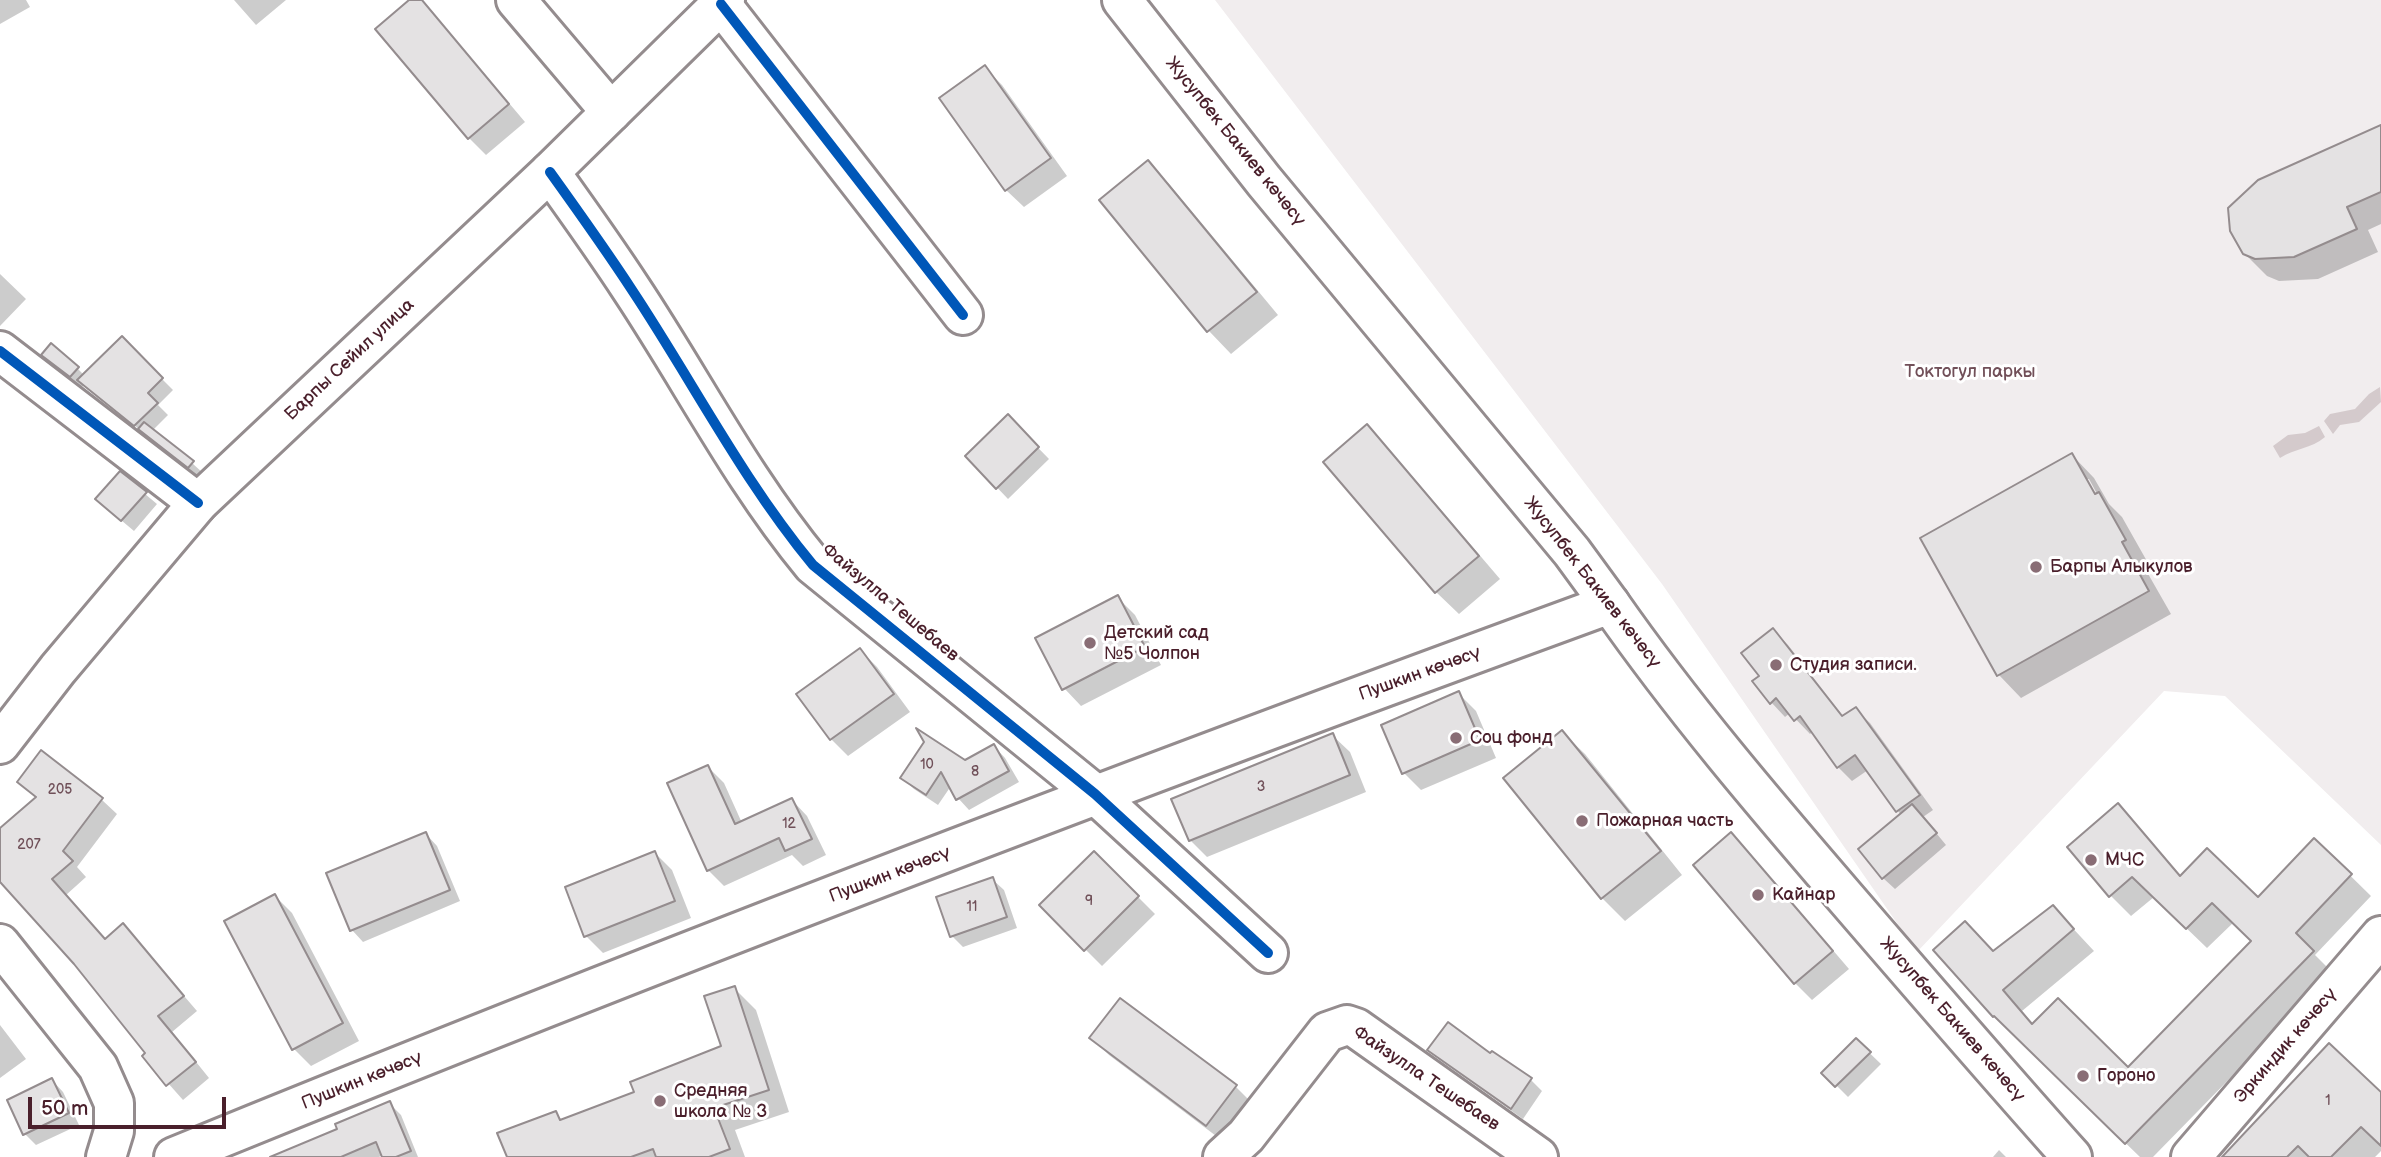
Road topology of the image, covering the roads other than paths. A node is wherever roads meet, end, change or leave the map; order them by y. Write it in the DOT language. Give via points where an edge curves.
graph roads {
  1 [pos="516,0"];
  2 [pos="1122,0"];
  3 [pos="723,2"];
  4 [pos="611,112"];
  5 [pos="550,172"];
  6 [pos="964,315"];
  7 [pos="0,351"];
  8 [pos="198,503"];
  9 [pos="1610,604"];
  10 [pos="0,744"];
  11 [pos="1096,794"];
  12 [pos="2381,936"];
  13 [pos="0,944"];
  14 [pos="1268,953"];
  15 [pos="106,1157"];
  16 [pos="174,1157"];
  17 [pos="1223,1157"];
  18 [pos="1538,1157"];
  19 [pos="2072,1157"];
  20 [pos="2190,1157"];
  1 -- 4 [label="main road"];
  2 -- 9 [label="main road, Жусупбек Бакиев көчөсү"];
  3 -- 4 [label="main road, Барпы Сейил улица"];
  3 -- 6 [label="main road"];
  4 -- 5 [label="main road, Барпы Сейил улица"];
  5 -- 8 [label="main road, Барпы Сейил улица"];
  5 -- 11 [label="main road, Файзулла Тешебаев" via="633,290 750,482 813,565"];
  7 -- 8 [label="main road"];
  8 -- 10 [label="main road, Барпы Сейил улица"];
  9 -- 11 [label="main road, Пушкин көчөсү"];
  9 -- 19 [label="main road, Жусупбек Бакиев көчөсү" via="1762,801"];
  11 -- 14 [label="main road, Файзулла Тешебаев"];
  11 -- 16 [label="main road, Пушкин көчөсү"];
  12 -- 20 [label="main road, Эркиндик көчөсү"];
  13 -- 15 [label="main road" via="97,1067 114,1103 114,1131"];
  17 -- 18 [label="main road, Файзулла Тешебаев" via="1246,1136 1327,1032 1347,1025"];
}
